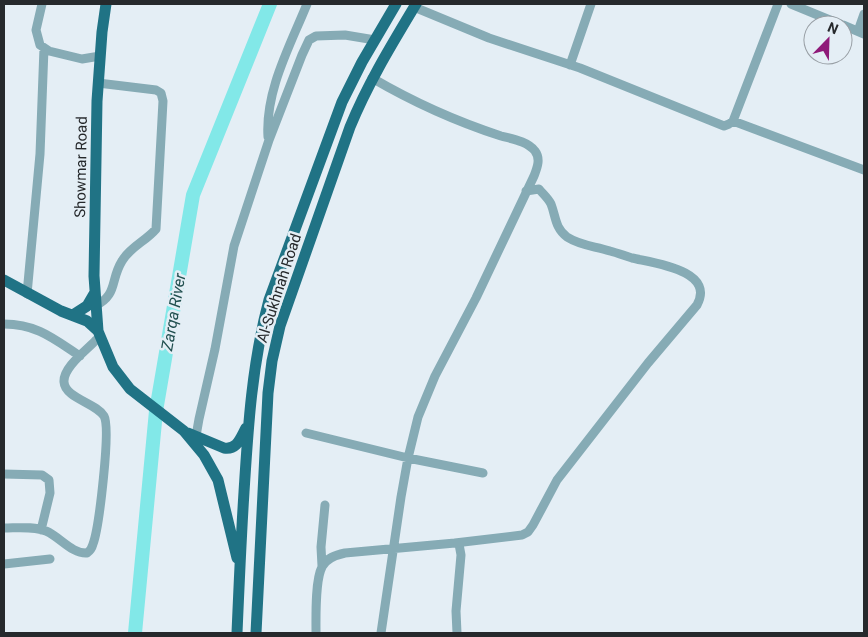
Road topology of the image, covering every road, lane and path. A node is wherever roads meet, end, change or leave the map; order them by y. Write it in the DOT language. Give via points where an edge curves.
graph roads {
  1 [pos="42,4"];
  2 [pos="106,4"];
  3 [pos="307,4"];
  4 [pos="396,4"];
  5 [pos="591,4"];
  6 [pos="778,4"];
  7 [pos="791,4"];
  8 [pos="415,5"];
  9 [pos="864,14"];
  10 [pos="818,15"];
  11 [pos="861,32"];
  12 [pos="375,40"];
  13 [pos="44,48"];
  14 [pos="100,56"];
  15 [pos="570,66"];
  16 [pos="372,78"];
  17 [pos="98,83"];
  18 [pos="733,121"];
  19 [pos="269,140"];
  20 [pos="864,170"];
  21 [pos="526,191"];
  22 [pos="280,269"];
  23 [pos="298,275"];
  24 [pos="4,281"];
  25 [pos="27,294"];
  26 [pos="95,300"];
  27 [pos="61,311"];
  28 [pos="72,315"];
  29 [pos="4,324"];
  30 [pos="97,336"];
  31 [pos="80,356"];
  32 [pos="248,425"];
  33 [pos="184,431"];
  34 [pos="306,433"];
  35 [pos="196,436"];
  36 [pos="408,458"];
  37 [pos="483,473"];
  38 [pos="4,474"];
  39 [pos="325,506"];
  40 [pos="4,528"];
  41 [pos="42,530"];
  42 [pos="455,543"];
  43 [pos="394,549"];
  44 [pos="50,559"];
  45 [pos="4,564"];
  46 [pos="322,566"];
  47 [pos="240,571"];
  48 [pos="237,633"];
  49 [pos="256,633"];
  50 [pos="316,633"];
  51 [pos="381,633"];
  52 [pos="457,633"];
  1 -- 13 [label="street" via="36,30"];
  2 -- 14 [label="main road, Showmar Road"];
  3 -- 19 [label="street" via="271,101"];
  4 -- 12 [label="main road, Al-Sukhnah Road"];
  5 -- 15 [label="street"];
  6 -- 18 [label="street"];
  7 -- 10 [label="street"];
  8 -- 15 [label="street" via="490,38"];
  8 -- 16 [label="main road, Al-Sukhnah Road"];
  9 -- 11 [label="street"];
  12 -- 19 [label="street" via="325,34 310,40"];
  12 -- 22 [label="main road, Al-Sukhnah Road" via="342,102"];
  13 -- 14 [label="street" via="82,59"];
  13 -- 25 [label="street" via="40,154"];
  14 -- 17 [label="main road, Showmar Road"];
  15 -- 18 [label="street" via="724,126"];
  16 -- 21 [label="street" via="436,112 530,146 537,154 538,163"];
  16 -- 23 [label="main road, Al-Sukhnah Road" via="350,127"];
  17 -- 26 [label="main road, Showmar Road"];
  17 -- 26 [label="street" via="156,90 161,93 162,102 156,229 125,256 110,295 103,302"];
  18 -- 20 [label="street"];
  19 -- 35 [label="street" via="234,246"];
  21 -- 36 [label="street" via="422,403"];
  21 -- 42 [label="street" via="538,190 544,195 552,207 558,228 570,239 589,247 676,269 697,283 701,298 557,480 528,532"];
  22 -- 23 [label="main road"];
  22 -- 32 [label="main road, Al-Sukhnah Road" via="262,324"];
  23 -- 49 [label="main road, Al-Sukhnah Road" via="280,326 268,392"];
  24 -- 25 [label="main road, Showmar Road"];
  25 -- 27 [label="main road, Showmar Road"];
  26 -- 28 [label="main road"];
  26 -- 30 [label="main road, Showmar Road"];
  27 -- 28 [label="main road, Showmar Road"];
  27 -- 30 [label="main road, Showmar Road"];
  28 -- 30 [label="main road, Showmar Road" via="87,322"];
  29 -- 31 [label="street" via="36,329"];
  30 -- 31 [label="street"];
  30 -- 33 [label="main road, Showmar Road" via="113,367 130,388"];
  31 -- 41 [label="street" via="66,373 64,383 74,395 101,412 107,430 94,540 89,552 84,554"];
  32 -- 35 [label="main road, Showmar Road" via="238,444 230,449"];
  32 -- 47 [label="main road, Al-Sukhnah Road"];
  33 -- 35 [label="main road, Showmar Road"];
  33 -- 47 [label="main road, Showmar Road" via="204,455 218,480"];
  34 -- 36 [label="street"];
  36 -- 37 [label="street"];
  36 -- 43 [label="street"];
  38 -- 41 [label="street" via="42,474 49,480 50,493"];
  39 -- 46 [label="street"];
  40 -- 41 [label="street"];
  42 -- 43 [label="street"];
  42 -- 52 [label="street" via="459,544 461,554"];
  43 -- 46 [label="street" via="345,553 329,558"];
  43 -- 51 [label="street"];
  44 -- 45 [label="street"];
  46 -- 50 [label="street"];
  47 -- 48 [label="main road, Al-Sukhnah Road"];
}
